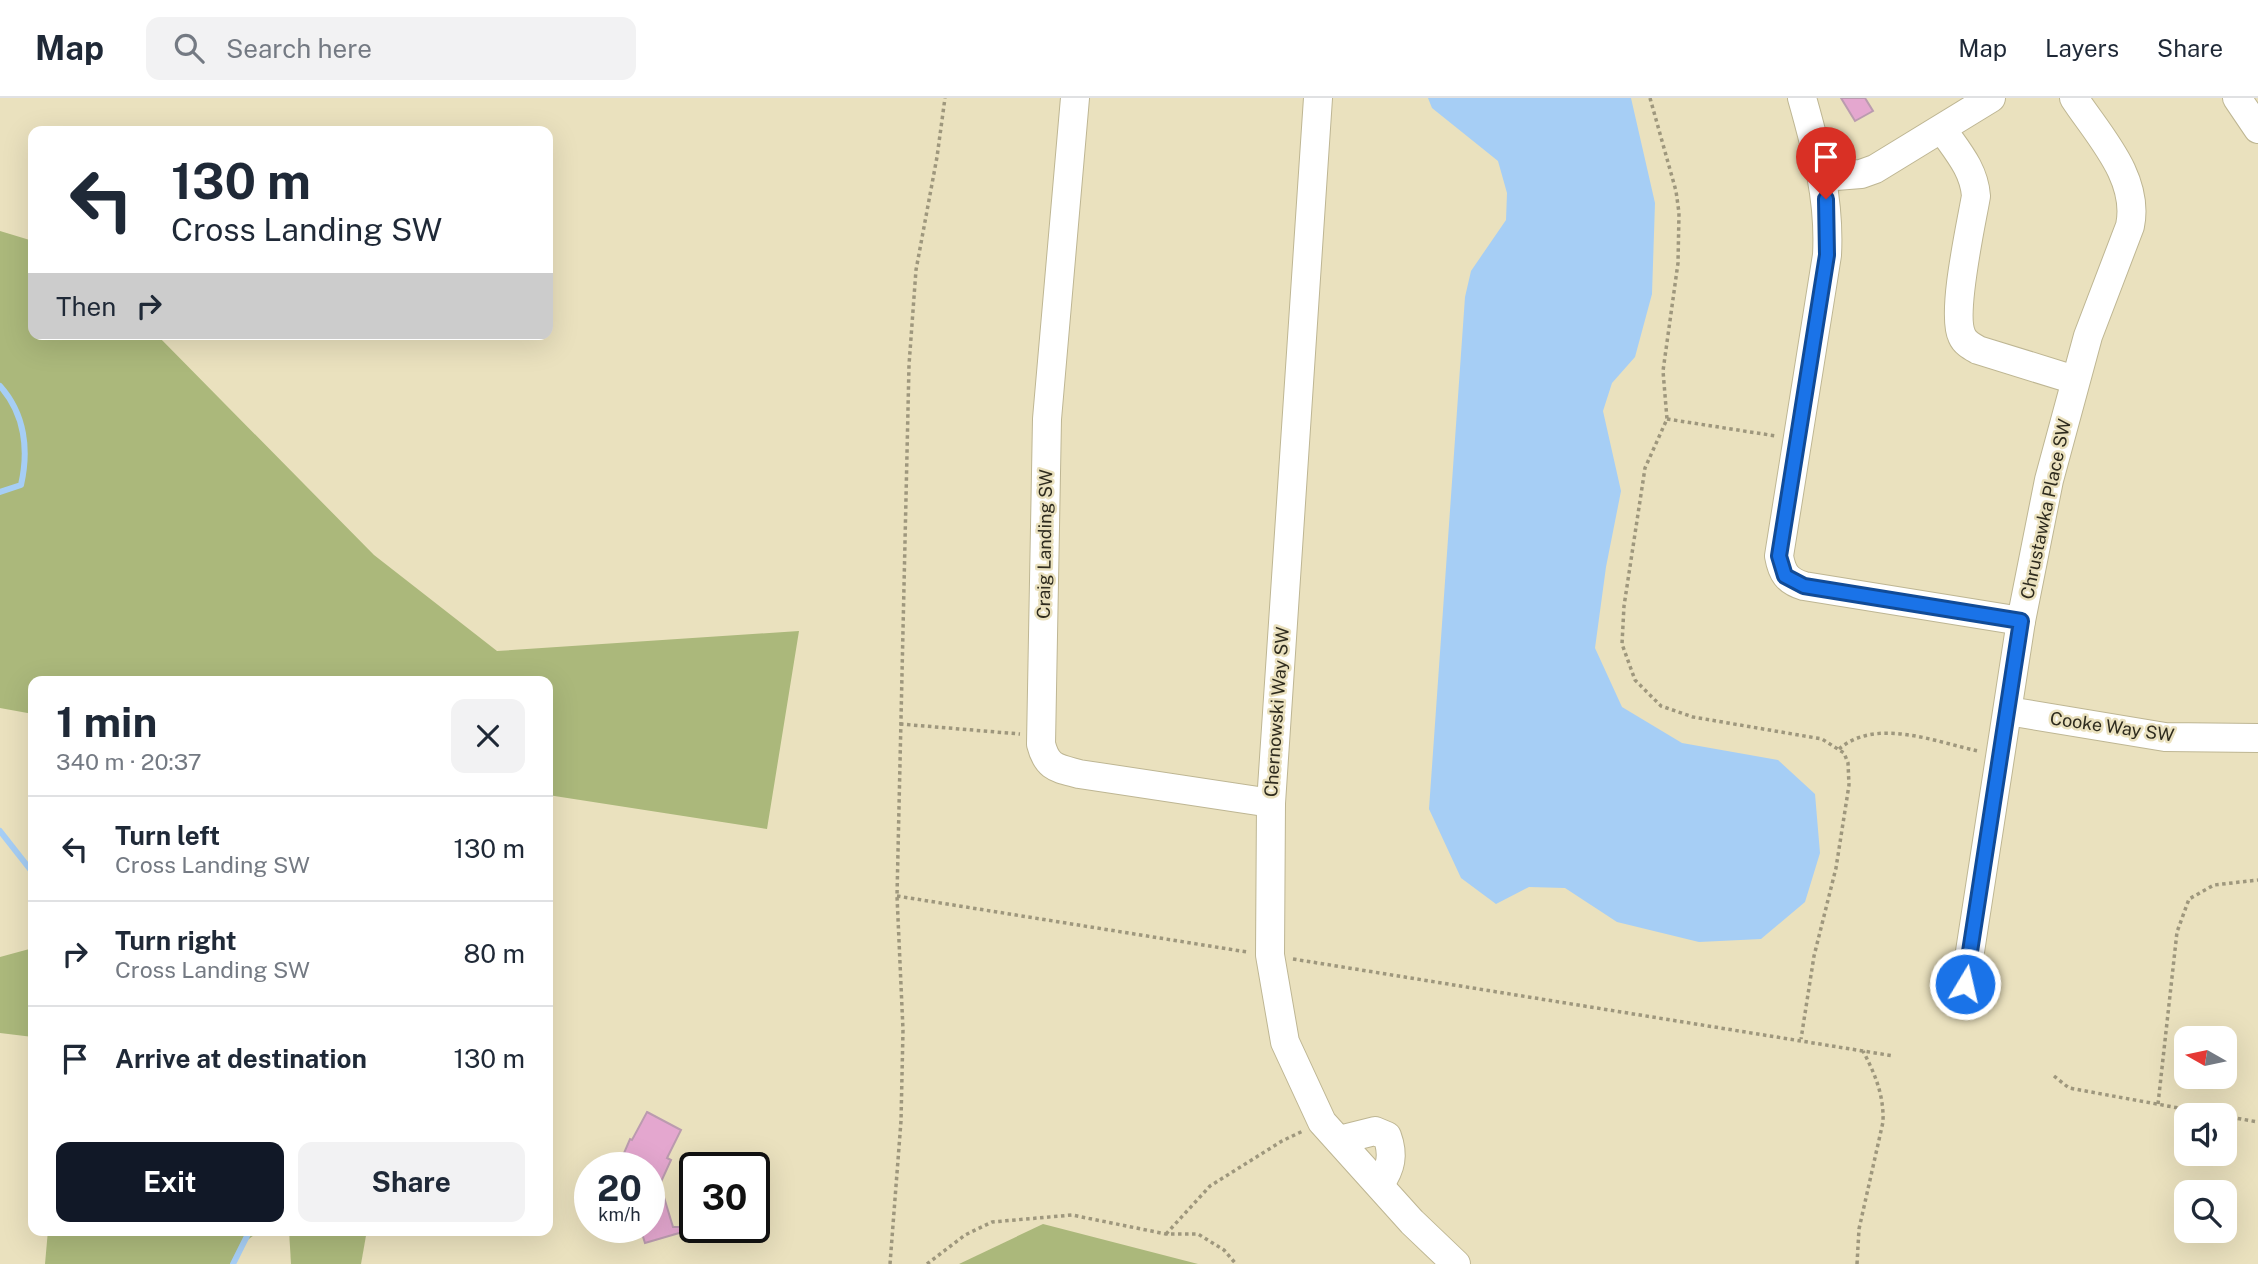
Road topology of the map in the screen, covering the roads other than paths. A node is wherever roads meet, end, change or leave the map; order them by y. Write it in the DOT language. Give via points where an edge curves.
graph roads {
  1 [pos="1075,98"];
  2 [pos="1318,98"];
  3 [pos="1802,98"];
  4 [pos="1992,98"];
  5 [pos="2074,98"];
  6 [pos="2237,98"];
  7 [pos="1942,129"];
  8 [pos="2258,130"];
  9 [pos="1823,177"];
  10 [pos="2075,380"];
  11 [pos="2021,621"];
  12 [pos="2008,711"];
  13 [pos="2258,738"];
  14 [pos="1270,803"];
  15 [pos="1965,984"];
  16 [pos="1331,1131"];
  17 [pos="1380,1184"];
  18 [pos="1456,1264"];
  1 -- 14 [label="street, Craig Landing SW" via="1047,419 1041,735 1045,759 1079,774"];
  2 -- 14 [label="street, Chernowski Way SW"];
  3 -- 9 [label="street"];
  4 -- 7 [label="street"];
  5 -- 10 [label="street, Chrustawka Place SW" via="2128,182 2133,207"];
  6 -- 8 [label="street"];
  7 -- 9 [label="street" via="1875,169"];
  7 -- 10 [label="street" via="1970,169 1975,185 1958,312 1961,335 1978,350"];
  9 -- 11 [label="street" via="1827,255 1779,556 1785,576 1794,583"];
  10 -- 11 [label="street, Chrustawka Place SW" via="2049,480"];
  11 -- 12 [label="street, Chrustawka Place SW"];
  12 -- 13 [label="street, Cooke Way SW" via="2165,737"];
  12 -- 15 [label="street, Chrustawka Place SW"];
  14 -- 16 [label="street, Chernowski Way SW" via="1270,955 1285,1042"];
  16 -- 17 [label="street, Chernowski Way SW"];
  16 -- 17 [label="street" via="1375,1131 1387,1136 1391,1161"];
  17 -- 18 [label="street, Chernowski Way SW"];
}
